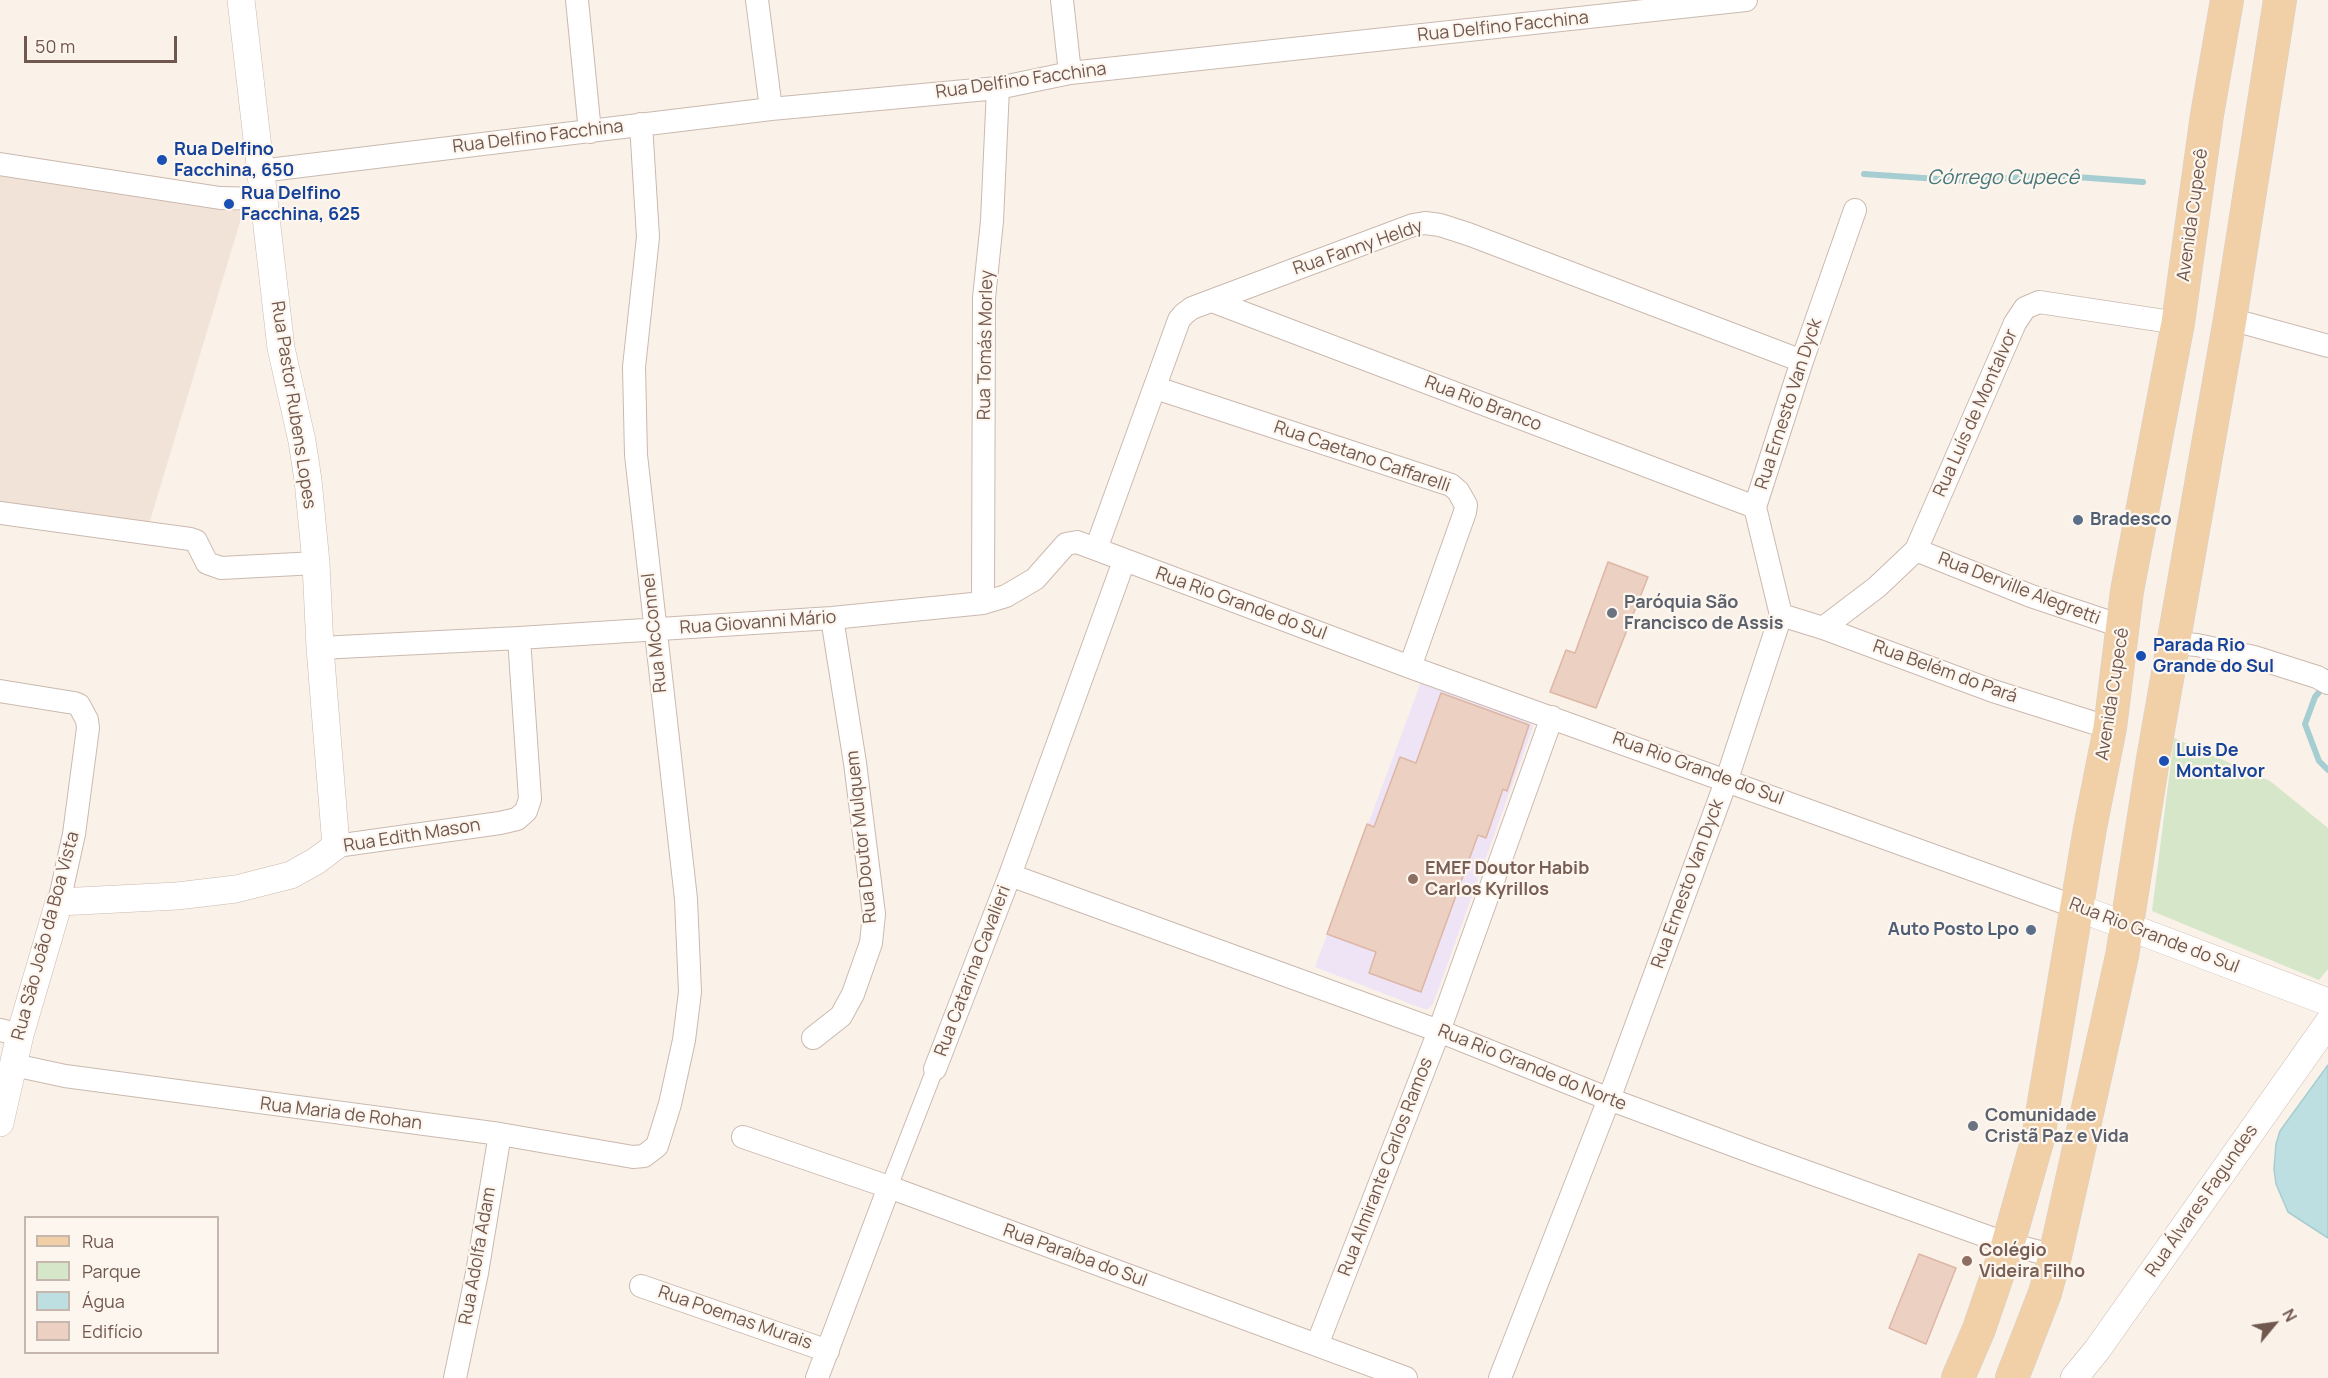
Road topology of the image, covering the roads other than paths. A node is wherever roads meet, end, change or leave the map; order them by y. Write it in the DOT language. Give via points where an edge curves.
graph roads {
  1 [pos="241,0"];
  2 [pos="577,0"];
  3 [pos="757,0"];
  4 [pos="1062,0"];
  5 [pos="1746,0"];
  6 [pos="2227,0"];
  7 [pos="2280,0"];
  8 [pos="1559,10"];
  9 [pos="1070,73"];
  10 [pos="998,88"];
  11 [pos="771,109"];
  12 [pos="641,124"];
  13 [pos="590,132"];
  14 [pos="0,164"];
  15 [pos="260,171"];
  16 [pos="263,199"];
  17 [pos="1855,210"];
  18 [pos="1212,301"];
  19 [pos="2230,319"];
  20 [pos="2178,323"];
  21 [pos="2328,346"];
  22 [pos="1802,361"];
  23 [pos="1156,388"];
  24 [pos="1755,507"];
  25 [pos="0,513"];
  26 [pos="1066,544"];
  27 [pos="1096,549"];
  28 [pos="1916,550"];
  29 [pos="1124,561"];
  30 [pos="316,563"];
  31 [pos="983,603"];
  32 [pos="1781,615"];
  33 [pos="832,618"];
  34 [pos="2124,627"];
  35 [pos="1823,628"];
  36 [pos="654,629"];
  37 [pos="519,638"];
  38 [pos="2174,643"];
  39 [pos="320,648"];
  40 [pos="1410,667"];
  41 [pos="2324,675"];
  42 [pos="0,691"];
  43 [pos="1552,717"];
  44 [pos="2110,728"];
  45 [pos="1727,779"];
  46 [pos="336,846"];
  47 [pos="1010,875"];
  48 [pos="58,902"];
  49 [pos="2076,907"];
  50 [pos="2128,925"];
  51 [pos="2328,1002"];
  52 [pos="2328,1023"];
  53 [pos="1438,1031"];
  54 [pos="10,1033"];
  55 [pos="813,1038"];
  56 [pos="14,1065"];
  57 [pos="935,1069"];
  58 [pos="1609,1099"];
  59 [pos="0,1123"];
  60 [pos="500,1134"];
  61 [pos="743,1137"];
  62 [pos="660,1138"];
  63 [pos="889,1186"];
  64 [pos="2008,1244"];
  65 [pos="2055,1256"];
  66 [pos="641,1286"];
  67 [pos="1317,1345"];
  68 [pos="828,1351"];
  69 [pos="455,1378"];
  70 [pos="818,1378"];
  71 [pos="1407,1378"];
  72 [pos="1500,1378"];
  73 [pos="1958,1378"];
  74 [pos="2012,1378"];
  75 [pos="2074,1378"];
  1 -- 15 [label="street, Rua Pastor Rubens Lopes"];
  2 -- 13 [label="street"];
  3 -- 11 [label="street"];
  4 -- 9 [label="street"];
  5 -- 8 [label="street, Rua Delfino Facchina"];
  6 -- 20 [label="main road, Avenida Cupecê"];
  7 -- 19 [label="main road"];
  8 -- 9 [label="street, Rua Delfino Facchina"];
  9 -- 10 [label="street, Rua Delfino Facchina"];
  10 -- 11 [label="street, Rua Delfino Facchina"];
  10 -- 31 [label="street, Rua Tomás Morley" via="984,298"];
  11 -- 12 [label="street, Rua Delfino Facchina"];
  12 -- 13 [label="street, Rua Delfino Facchina"];
  12 -- 36 [label="street, Rua McConnel" via="648,237 634,367 636,444"];
  13 -- 15 [label="street, Rua Delfino Facchina"];
  14 -- 16 [label="street" via="220,198"];
  15 -- 16 [label="street, Rua Pastor Rubens Lopes"];
  16 -- 30 [label="street, Rua Pastor Rubens Lopes" via="281,348 302,441"];
  17 -- 22 [label="street, Rua Ernesto Van Dyck"];
  18 -- 22 [label="street, Rua Fanny Heldy" via="1425,223 1468,234"];
  18 -- 23 [label="street, Rua Fanny Heldy" via="1192,308 1179,320"];
  18 -- 24 [label="street, Rua Rio Branco"];
  19 -- 21 [label="street"];
  19 -- 38 [label="main road"];
  20 -- 28 [label="street, Rua Luís de Montalvor" via="2067,304 2039,302 2025,308"];
  20 -- 34 [label="main road, Avenida Cupecê" via="2127,591"];
  22 -- 24 [label="street, Rua Ernesto Van Dyck"];
  23 -- 27 [label="street, Rua Fanny Heldy"];
  23 -- 40 [label="street, Rua Caetano Caffarelli" via="1451,485 1458,491 1466,505"];
  24 -- 32 [label="street, Rua Ernesto Van Dyck"];
  25 -- 30 [label="street" via="190,539 196,541 207,563 220,568"];
  26 -- 27 [label="street, Rua Rio Grande do Sul" via="1077,542"];
  26 -- 31 [label="street, Rua Giovanni Mário" via="1035,579 1006,596"];
  27 -- 29 [label="street, Rua Rio Grande do Sul"];
  28 -- 34 [label="street, Rua Derville Alegretti" via="2031,596"];
  28 -- 35 [label="street, Rua Luís de Montalvor" via="1877,587"];
  29 -- 40 [label="street, Rua Rio Grande do Sul"];
  29 -- 47 [label="street, Rua Catarina Cavalieri"];
  30 -- 39 [label="street, Rua Pastor Rubens Lopes"];
  31 -- 33 [label="street, Rua Giovanni Mário"];
  32 -- 35 [label="street, Rua Belém do Pará"];
  32 -- 45 [label="street, Rua Ernesto Van Dyck"];
  33 -- 36 [label="street, Rua Giovanni Mário"];
  33 -- 55 [label="street, Rua Doutor Mulquem" via="874,914 871,943 854,994 841,1016"];
  34 -- 44 [label="main road, Avenida Cupecê"];
  35 -- 44 [label="street, Rua Belém do Pará" via="1993,691"];
  36 -- 37 [label="street, Rua Giovanni Mário"];
  36 -- 62 [label="street, Rua McConnel" via="686,899 690,992 684,1040"];
  37 -- 39 [label="street, Rua Giovanni Mário"];
  37 -- 46 [label="street, Rua Edith Mason" via="530,799 526,811 517,819 500,823"];
  38 -- 41 [label="street"];
  38 -- 50 [label="main road"];
  39 -- 46 [label="street, Rua Pastor Rubens Lopes"];
  40 -- 43 [label="street, Rua Rio Grande do Sul"];
  42 -- 48 [label="street, Rua São João da Boa Vista" via="64,700 79,705 84,712 88,728 76,822"];
  43 -- 45 [label="street, Rua Rio Grande do Sul"];
  43 -- 53 [label="street, Rua Almirante Carlos Ramos"];
  44 -- 49 [label="main road, Avenida Cupecê"];
  45 -- 49 [label="street, Rua Rio Grande do Sul"];
  45 -- 58 [label="street, Rua Ernesto Van Dyck"];
  46 -- 48 [label="street, Rua Edith Mason" via="291,875 236,889"];
  47 -- 53 [label="street, Rua Rio Grande do Norte"];
  47 -- 57 [label="street, Rua Catarina Cavalieri"];
  48 -- 54 [label="street, Rua São João da Boa Vista"];
  49 -- 50 [label="street, Rua Rio Grande do Sul"];
  49 -- 64 [label="main road, Avenida Cupecê" via="2038,1138"];
  50 -- 51 [label="street, Rua Rio Grande do Sul"];
  50 -- 65 [label="main road"];
  52 -- 75 [label="street, Rua Álvares Fagundes"];
  53 -- 58 [label="street, Rua Rio Grande do Norte"];
  53 -- 67 [label="street, Rua Almirante Carlos Ramos"];
  54 -- 56 [label="street, Rua São João da Boa Vista"];
  56 -- 59 [label="street, Rua São João da Boa Vista"];
  56 -- 60 [label="street, Rua Maria de Rohan" via="177,1093"];
  57 -- 63 [label="street, Rua Catarina Cavalieri"];
  58 -- 64 [label="street, Rua Rio Grande do Norte"];
  58 -- 72 [label="street, Rua Ernesto Van Dyck"];
  60 -- 62 [label="street, Rua Maria de Rohan" via="633,1157 644,1156"];
  60 -- 69 [label="street, Rua Adolfa Adam"];
  61 -- 63 [label="street, Rua Paraíba do Sul"];
  63 -- 67 [label="street, Rua Paraíba do Sul"];
  63 -- 68 [label="street, Rua Catarina Cavalieri"];
  64 -- 65 [label="street, Rua Rio Grande do Norte"];
  64 -- 73 [label="main road, Avenida Cupecê"];
  65 -- 74 [label="main road"];
  66 -- 68 [label="street, Rua Poemas Murais"];
  67 -- 71 [label="street, Rua Paraíba do Sul"];
  68 -- 70 [label="street, Rua Catarina Cavalieri"];
}
